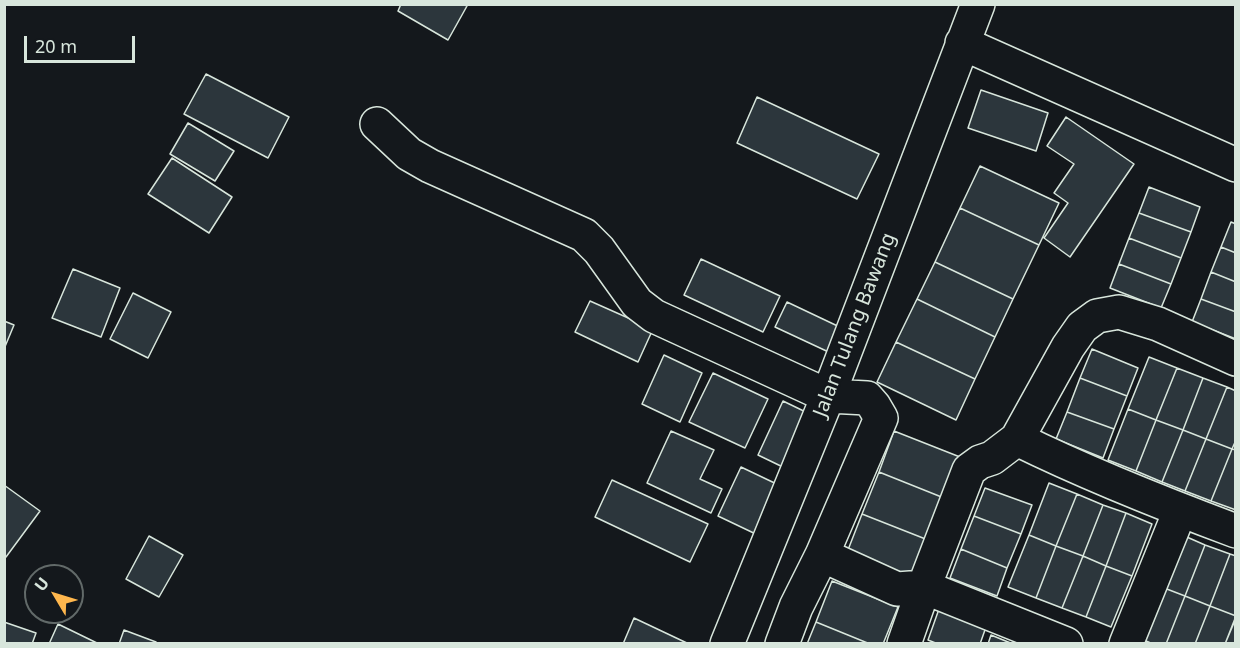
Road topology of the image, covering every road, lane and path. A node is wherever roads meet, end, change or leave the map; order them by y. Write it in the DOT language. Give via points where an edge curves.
graph roads {
  1 [pos="978,4"];
  2 [pos="962,43"];
  3 [pos="376,124"];
  4 [pos="1236,165"];
  5 [pos="1236,359"];
  6 [pos="828,396"];
  7 [pos="1017,439"];
  8 [pos="1180,511"];
  9 [pos="1236,531"];
  10 [pos="822,555"];
  11 [pos="924,586"];
  12 [pos="727,644"];
  13 [pos="782,644"];
  14 [pos="904,644"];
  15 [pos="1066,644"];
  16 [pos="1114,644"];
  17 [pos="1119,644"];
  18 [pos="1126,644"];
  1 -- 2 [label="street, Jalan Tulang Bawang"];
  2 -- 4 [label="street"];
  2 -- 6 [label="street, Jalan Tulang Bawang"];
  3 -- 6 [label="street" via="409,154 430,166 584,235 637,303 654,316"];
  5 -- 7 [label="street" via="1158,324 1119,312 1097,316 1082,327 1068,346"];
  6 -- 10 [label="street" via="867,398 881,418"];
  6 -- 12 [label="street, Jalan Tulang Bawang"];
  7 -- 8 [label="street"];
  7 -- 11 [label="street" via="969,471"];
  8 -- 9 [label="street"];
  8 -- 18 [label="street"];
  10 -- 11 [label="street" via="897,589"];
  10 -- 13 [label="street"];
  11 -- 14 [label="street"];
  11 -- 15 [label="street"];
  16 -- 17 [label="street"];
}
